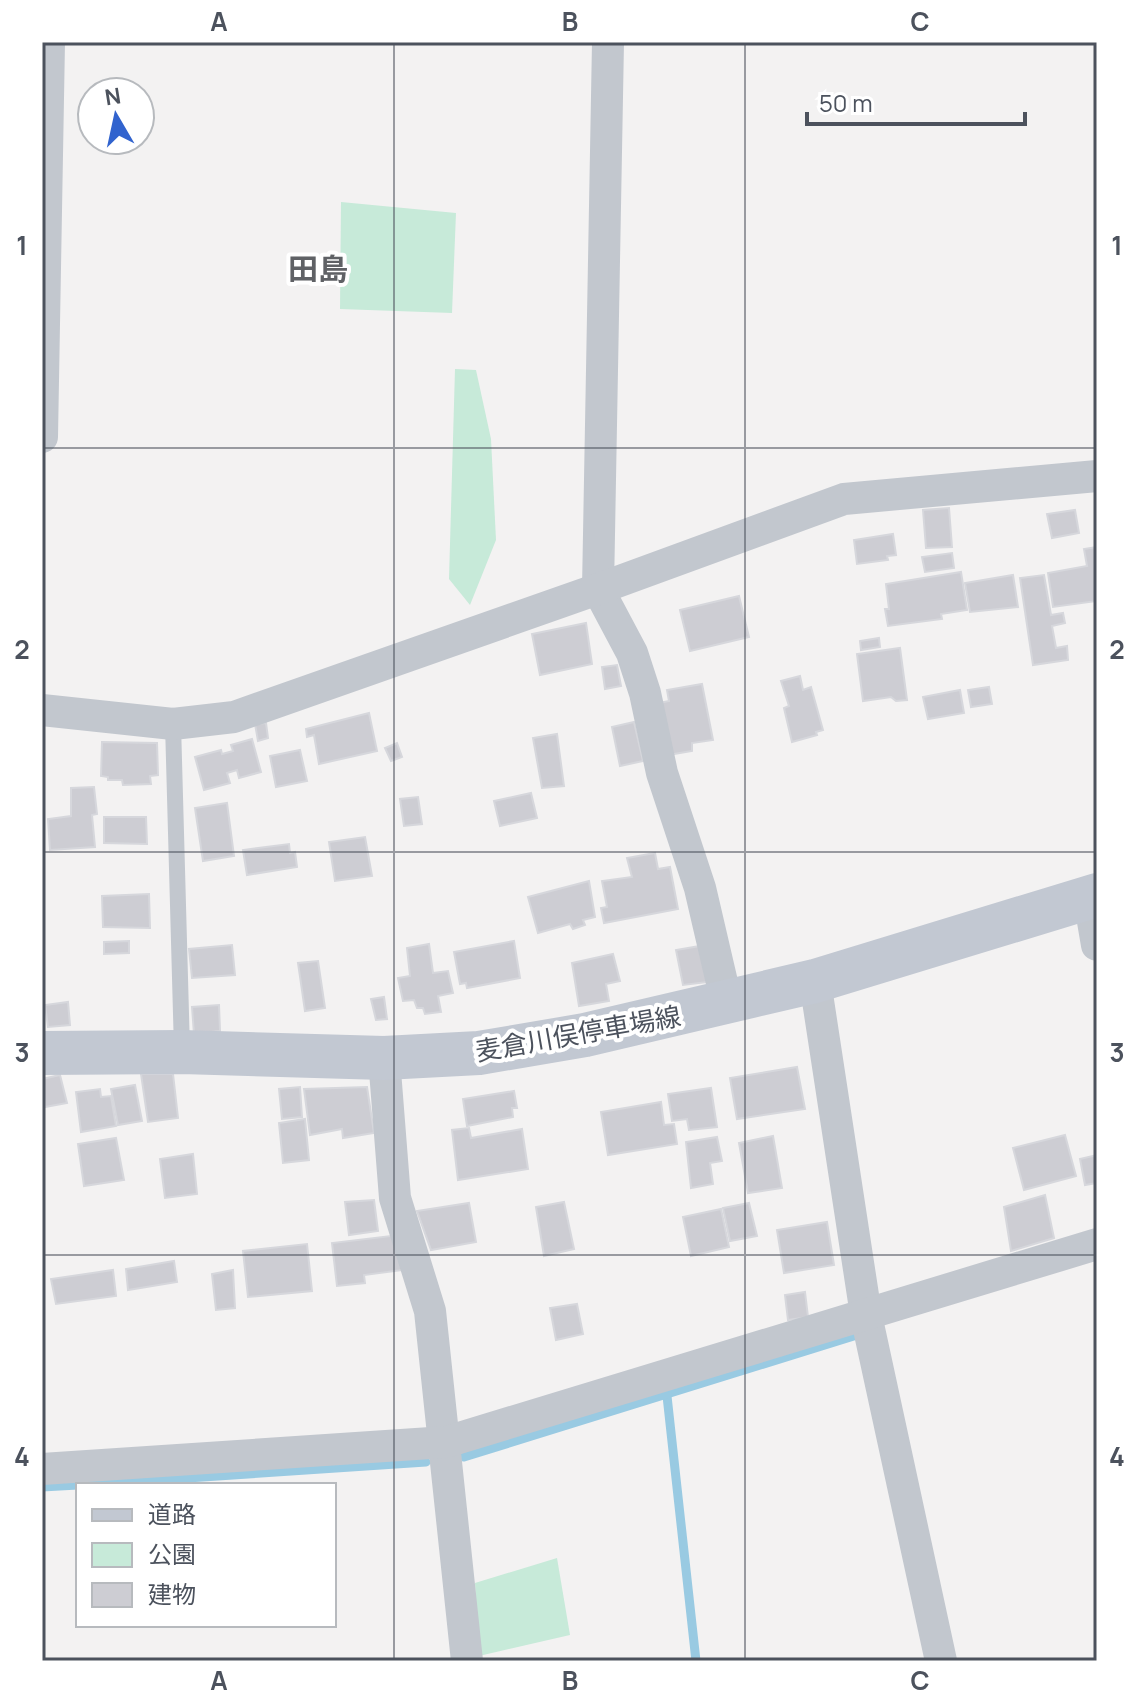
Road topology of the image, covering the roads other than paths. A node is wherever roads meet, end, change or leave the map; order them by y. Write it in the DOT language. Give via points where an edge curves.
graph roads {
  1 [pos="49,42"];
  2 [pos="608,42"];
  3 [pos="42,437"];
  4 [pos="1097,476"];
  5 [pos="598,589"];
  6 [pos="42,710"];
  7 [pos="173,724"];
  8 [pos="1093,896"];
  9 [pos="1097,945"];
  10 [pos="815,981"];
  11 [pos="727,1004"];
  12 [pos="182,1052"];
  13 [pos="42,1053"];
  14 [pos="384,1058"];
  15 [pos="1097,1244"];
  16 [pos="866,1315"];
  17 [pos="446,1442"];
  18 [pos="42,1469"];
  19 [pos="467,1661"];
  20 [pos="941,1661"];
  1 -- 3 [label="street"];
  2 -- 5 [label="street"];
  4 -- 5 [label="street" via="844,499"];
  5 -- 7 [label="street" via="234,717"];
  5 -- 11 [label="street" via="632,653 645,693"];
  6 -- 7 [label="street"];
  7 -- 12 [label="lane"];
  8 -- 9 [label="street"];
  8 -- 10 [label="main road, 麦倉川俣停車場線"];
  10 -- 11 [label="main road, 麦倉川俣停車場線"];
  10 -- 16 [label="street"];
  11 -- 14 [label="main road, 麦倉川俣停車場線" via="479,1053"];
  12 -- 13 [label="main road, 麦倉川俣停車場線"];
  12 -- 14 [label="main road, 麦倉川俣停車場線"];
  14 -- 17 [label="street" via="395,1198 430,1311"];
  15 -- 16 [label="street"];
  16 -- 17 [label="street"];
  16 -- 20 [label="street"];
  17 -- 18 [label="street"];
  17 -- 19 [label="street"];
}
